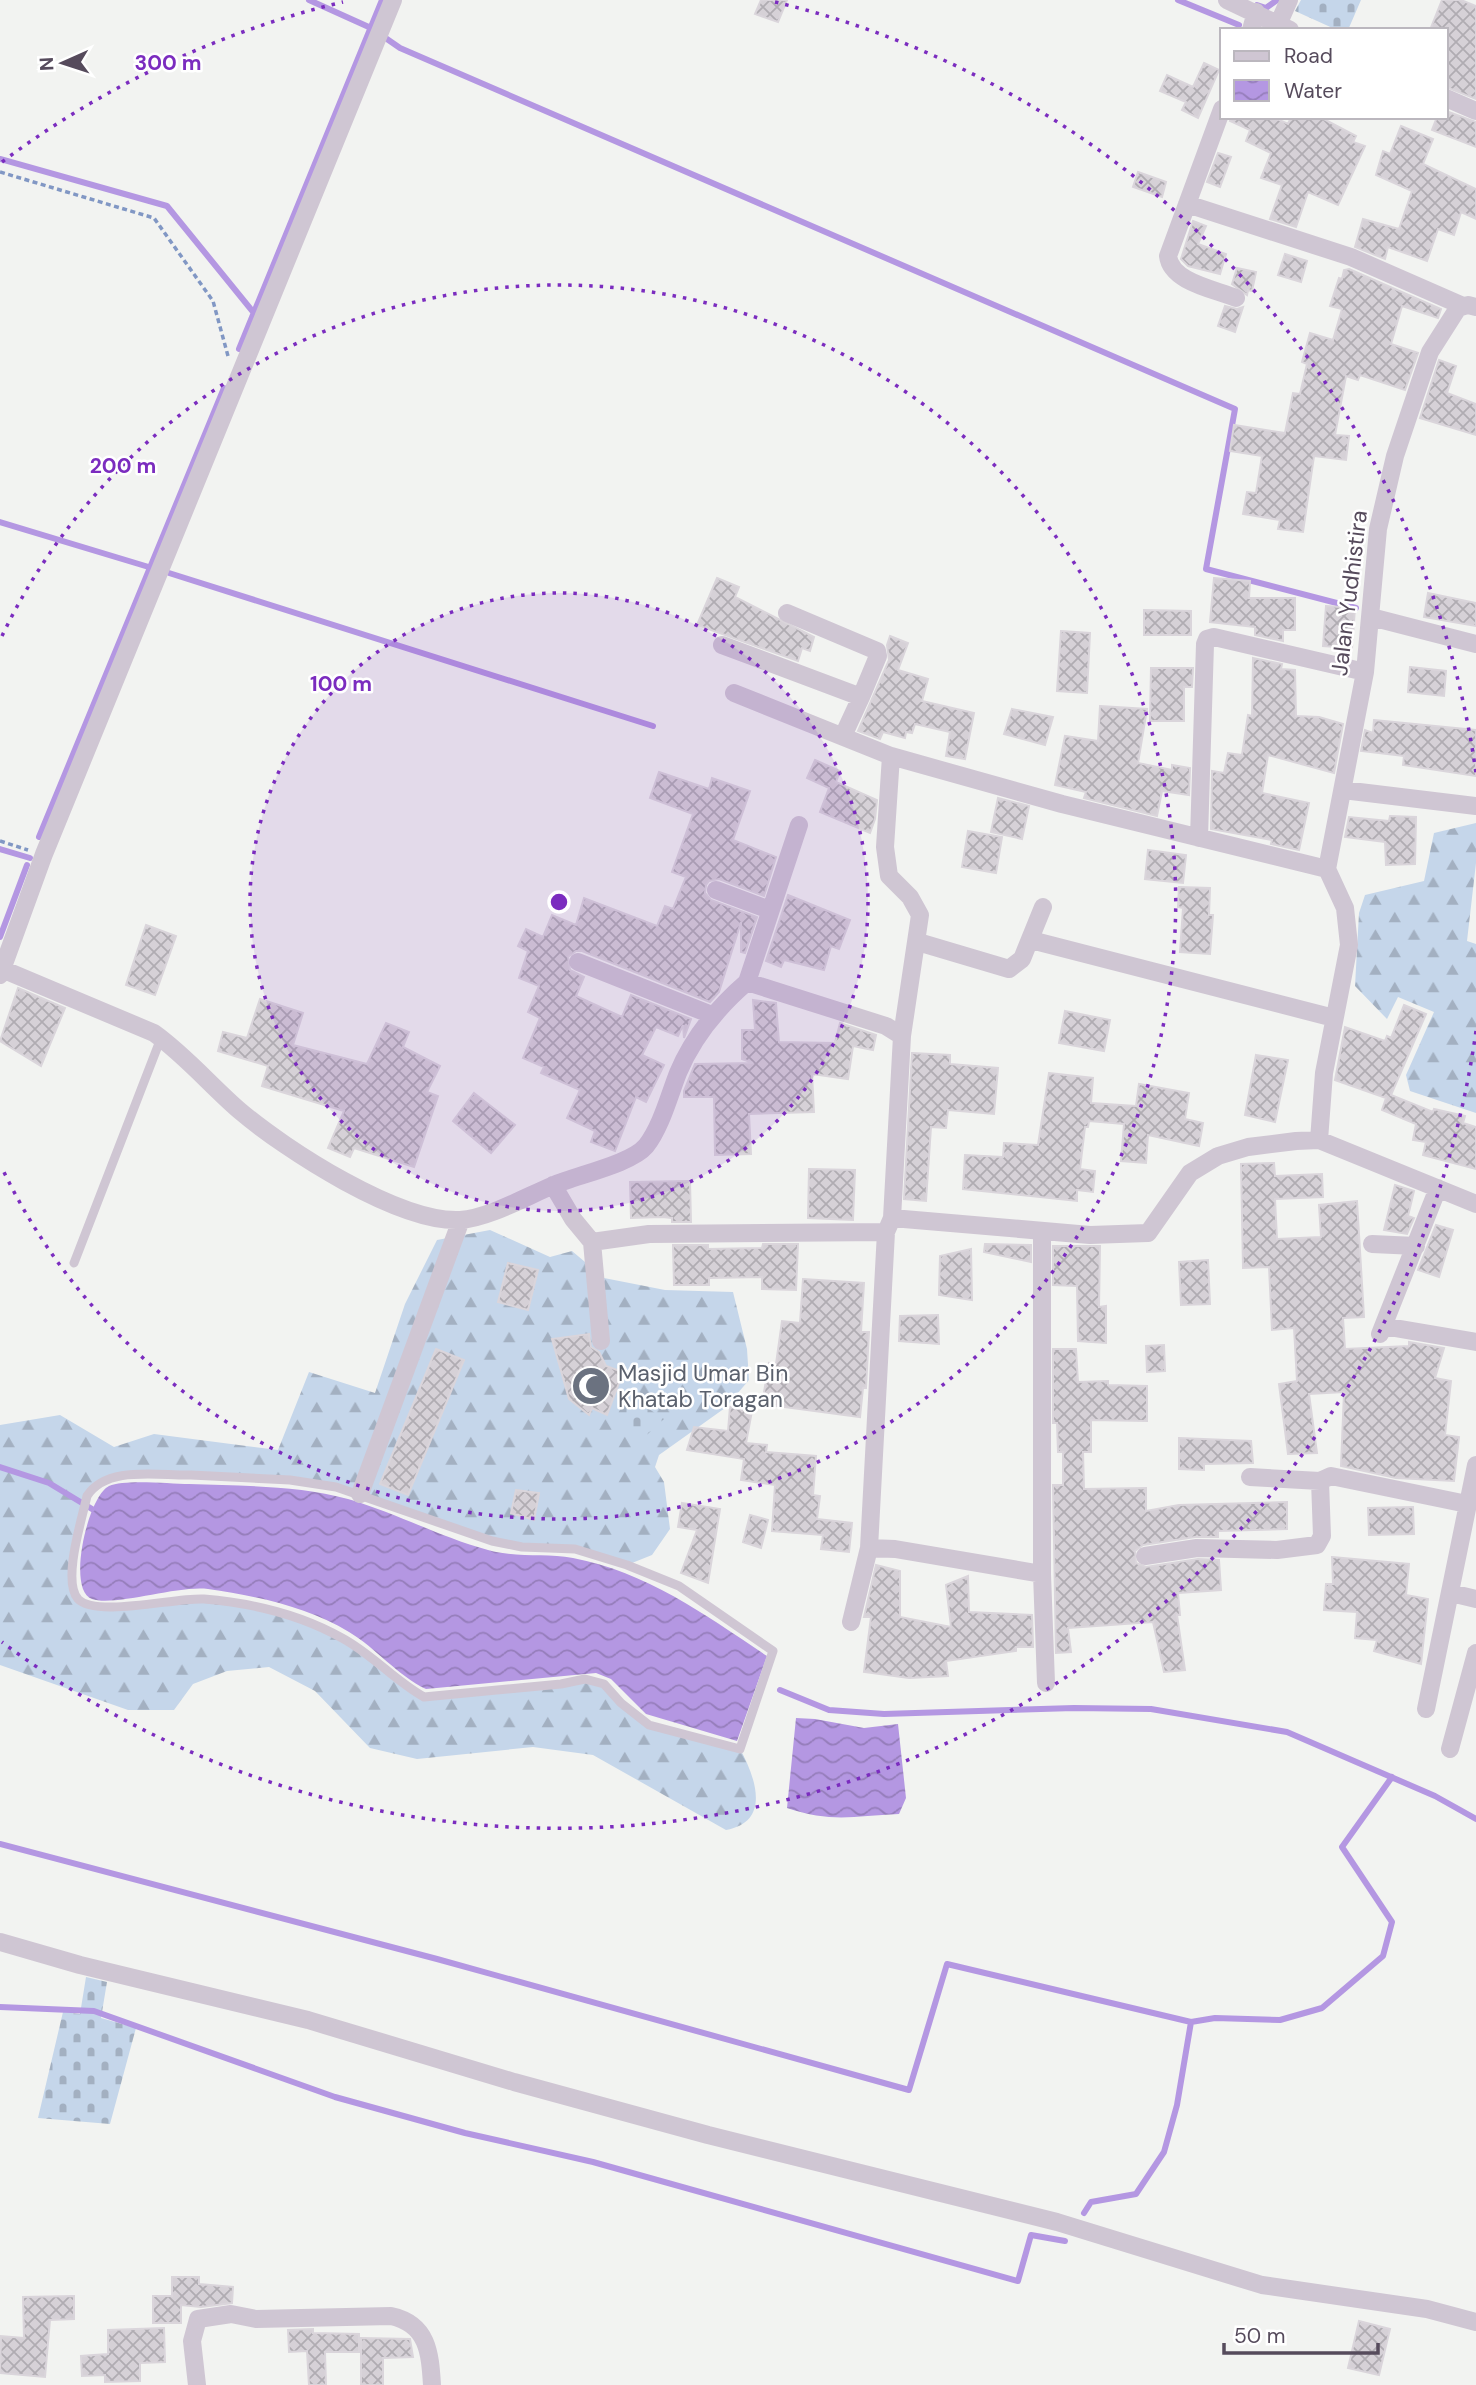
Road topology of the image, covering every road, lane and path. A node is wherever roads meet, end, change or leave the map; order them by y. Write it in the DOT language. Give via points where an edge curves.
graph roads {
  1 [pos="393,0"];
  2 [pos="1227,0"];
  3 [pos="1289,0"];
  4 [pos="1254,21"];
  5 [pos="1284,27"];
  6 [pos="1448,99"];
  7 [pos="1476,111"];
  8 [pos="1220,114"];
  9 [pos="0,172"];
  10 [pos="1187,204"];
  11 [pos="1236,298"];
  12 [pos="1470,306"];
  13 [pos="236,385"];
  14 [pos="788,613"];
  15 [pos="1371,617"];
  16 [pos="1476,644"];
  17 [pos="722,645"];
  18 [pos="1365,672"];
  19 [pos="734,693"];
  20 [pos="860,697"];
  21 [pos="844,736"];
  22 [pos="891,756"];
  23 [pos="1343,790"];
  24 [pos="1476,806"];
  25 [pos="799,825"];
  26 [pos="1199,838"];
  27 [pos="0,841"];
  28 [pos="44,855"];
  29 [pos="1327,869"];
  30 [pos="716,891"];
  31 [pos="1043,907"];
  32 [pos="770,911"];
  33 [pos="1031,940"];
  34 [pos="918,942"];
  35 [pos="578,962"];
  36 [pos="1,972"];
  37 [pos="747,982"];
  38 [pos="712,1015"];
  39 [pos="1335,1018"];
  40 [pos="902,1036"];
  41 [pos="161,1038"];
  42 [pos="1319,1140"];
  43 [pos="553,1185"];
  44 [pos="1438,1188"];
  45 [pos="1476,1204"];
  46 [pos="461,1220"];
  47 [pos="889,1225"];
  48 [pos="1042,1231"];
  49 [pos="592,1242"];
  50 [pos="1372,1244"];
  51 [pos="1416,1246"];
  52 [pos="74,1263"];
  53 [pos="601,1341"];
  54 [pos="1476,1342"];
  55 [pos="1476,1465"];
  56 [pos="1250,1477"];
  57 [pos="1320,1481"];
  58 [pos="360,1494"];
  59 [pos="1467,1504"];
  60 [pos="869,1548"];
  61 [pos="1145,1556"];
  62 [pos="1042,1574"];
  63 [pos="1451,1593"];
  64 [pos="1476,1599"];
  65 [pos="851,1622"];
  66 [pos="1476,1653"];
  67 [pos="1046,1683"];
  68 [pos="1426,1709"];
  69 [pos="1450,1749"];
  70 [pos="0,1942"];
  71 [pos="1476,2322"];
  72 [pos="197,2385"];
  73 [pos="432,2385"];
  1 -- 13 [label="street"];
  2 -- 4 [label="street"];
  3 -- 5 [label="street"];
  4 -- 5 [label="street"];
  6 -- 7 [label="street"];
  8 -- 10 [label="street"];
  9 -- 13 [label="path" via="154,218 212,301"];
  10 -- 11 [label="street" via="1172,243 1169,267"];
  10 -- 12 [label="street" via="1351,257"];
  12 -- 15 [label="street, Jalan Yudhistira" via="1456,311 1430,352 1408,411 1378,529"];
  13 -- 28 [label="street"];
  14 -- 20 [label="street" via="877,651"];
  15 -- 16 [label="street"];
  15 -- 18 [label="street, Jalan Yudhistira"];
  17 -- 20 [label="street"];
  18 -- 23 [label="street, Jalan Yudhistira"];
  18 -- 26 [label="street" via="1207,639"];
  19 -- 21 [label="street"];
  20 -- 21 [label="street"];
  21 -- 22 [label="street"];
  22 -- 26 [label="street"];
  22 -- 34 [label="street" via="885,847 889,876 920,915"];
  23 -- 24 [label="street"];
  23 -- 29 [label="street, Jalan Yudhistira"];
  25 -- 32 [label="street"];
  26 -- 29 [label="street"];
  27 -- 28 [label="path"];
  28 -- 36 [label="street"];
  29 -- 39 [label="street" via="1349,925"];
  30 -- 32 [label="street"];
  31 -- 33 [label="street"];
  32 -- 37 [label="street"];
  33 -- 34 [label="street" via="1022,959 1009,970"];
  33 -- 39 [label="street"];
  34 -- 40 [label="street"];
  35 -- 38 [label="street"];
  36 -- 41 [label="street"];
  37 -- 38 [label="street"];
  37 -- 40 [label="street" via="886,1026"];
  38 -- 43 [label="street" via="680,1069 646,1147 631,1157"];
  39 -- 42 [label="street" via="1324,1073"];
  40 -- 47 [label="street"];
  41 -- 46 [label="street" via="241,1112 327,1172 400,1207"];
  41 -- 52 [label="lane"];
  42 -- 44 [label="street"];
  42 -- 48 [label="street" via="1248,1147 1218,1156 1189,1173 1148,1233"];
  43 -- 46 [label="street"];
  43 -- 49 [label="street"];
  44 -- 45 [label="street"];
  44 -- 51 [label="street"];
  46 -- 58 [label="street"];
  47 -- 48 [label="street"];
  47 -- 49 [label="street" via="649,1234"];
  47 -- 60 [label="street"];
  48 -- 62 [label="street"];
  49 -- 53 [label="street"];
  50 -- 51 [label="street"];
  51 -- 54 [label="street" via="1381,1331"];
  55 -- 59 [label="street"];
  56 -- 57 [label="street"];
  57 -- 59 [label="street" via="1331,1476"];
  57 -- 61 [label="street" via="1322,1536 1317,1545 1277,1550 1197,1548"];
  58 -- 58 [label="lane" via="492,1541 575,1549 679,1586 769,1647 774,1657 740,1749 649,1724 604,1684 592,1680 424,1697 342,1638 290,1615 202,1599 91,1606 75,1596 71,1579 87,1496 107,1478 178,1475 290,1480"];
  59 -- 63 [label="street"];
  60 -- 62 [label="street"];
  60 -- 65 [label="street"];
  62 -- 67 [label="street"];
  63 -- 64 [label="street"];
  63 -- 68 [label="street"];
  66 -- 69 [label="street"];
  70 -- 71 [label="street" via="308,2020 708,2135 1057,2222 1262,2285 1427,2309"];
  72 -- 73 [label="street" via="194,2327 198,2319 231,2314 256,2319 405,2319 422,2333 430,2349"];
}
